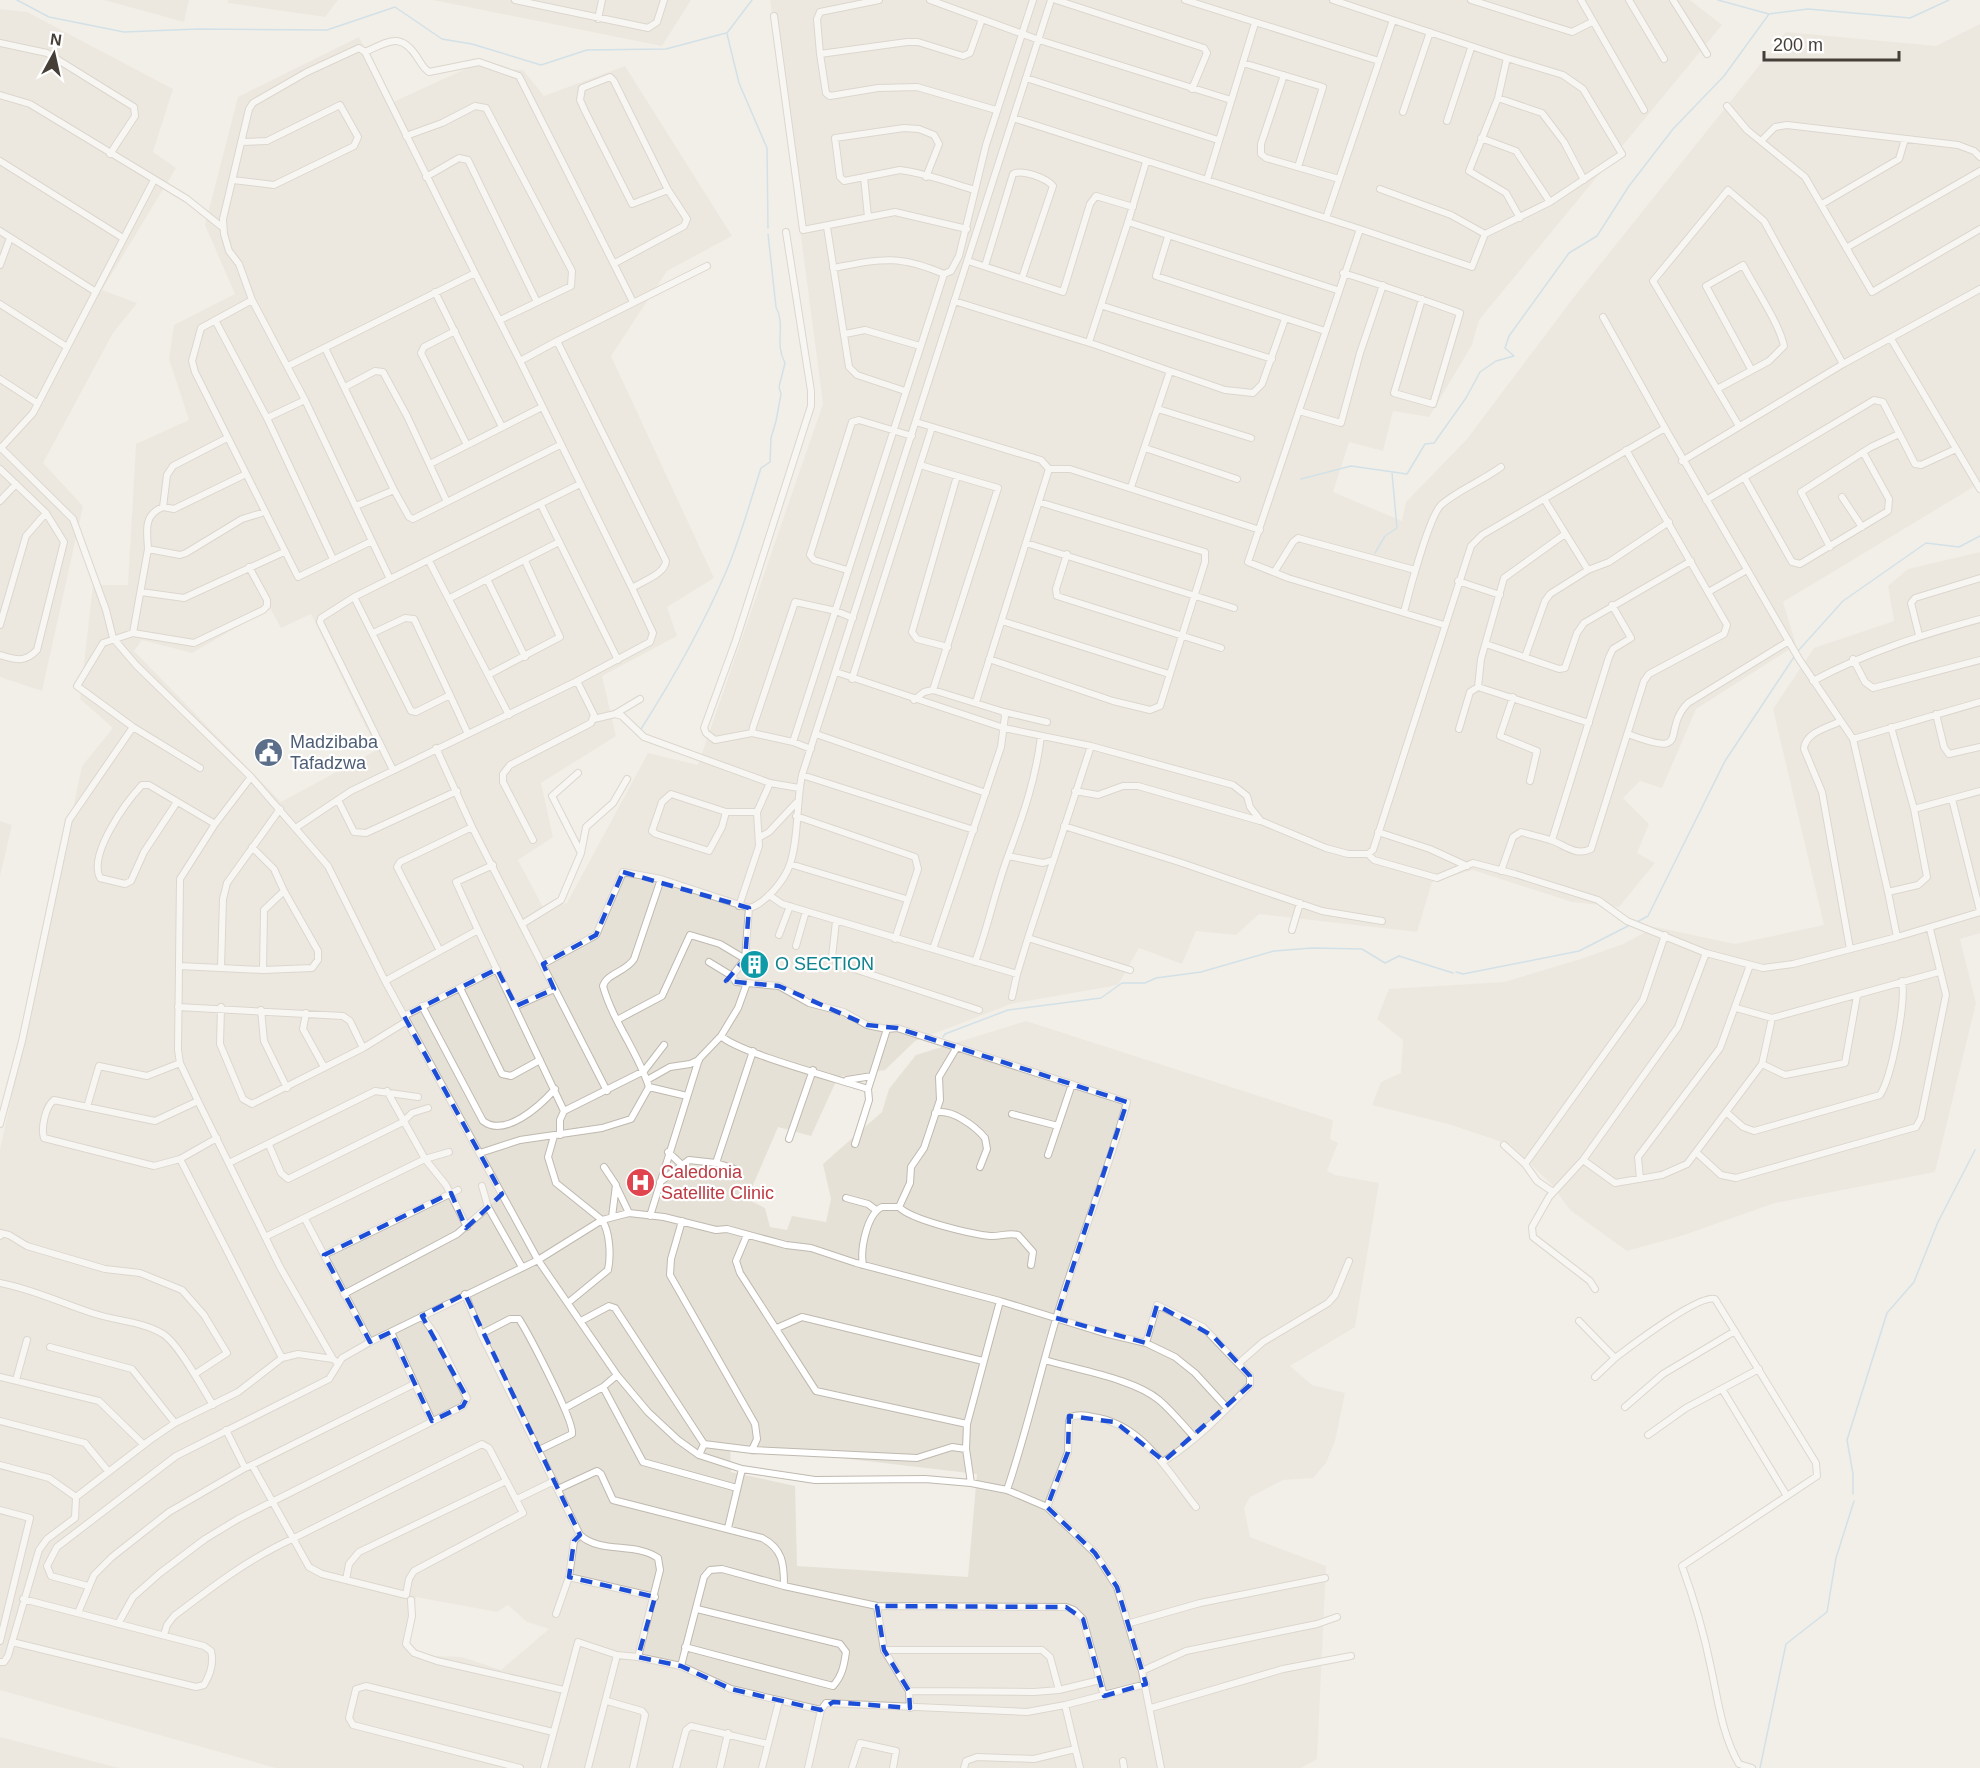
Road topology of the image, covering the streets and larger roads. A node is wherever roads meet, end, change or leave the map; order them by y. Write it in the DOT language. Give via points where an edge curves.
graph roads {
  1 [pos="515,0"];
  2 [pos="602,0"];
  3 [pos="664,0"];
  4 [pos="879,0"];
  5 [pos="930,0"];
  6 [pos="1033,0"];
  7 [pos="1054,0"];
  8 [pos="1185,0"];
  9 [pos="1333,0"];
  10 [pos="1359,0"];
  11 [pos="1471,0"];
  12 [pos="1581,0"];
  13 [pos="1629,0"];
  14 [pos="1673,0"];
  15 [pos="1357,8"];
  16 [pos="774,16"];
  17 [pos="598,19"];
  18 [pos="982,19"];
  19 [pos="1393,20"];
  20 [pos="1592,22"];
  21 [pos="1256,23"];
  22 [pos="1430,32"];
  23 [pos="1021,34"];
  24 [pos="1039,40"];
  25 [pos="0,43"];
  26 [pos="1471,48"];
  27 [pos="364,52"];
  28 [pos="820,54"];
  29 [pos="1707,54"];
  30 [pos="1507,58"];
  31 [pos="1664,59"];
  32 [pos="1379,61"];
  33 [pos="1243,63"];
  34 [pos="1284,75"];
  35 [pos="1026,78"];
  36 [pos="1192,89"];
  37 [pos="0,95"];
  38 [pos="1498,98"];
  39 [pos="1231,100"];
  40 [pos="1727,106"];
  41 [pos="996,110"];
  42 [pos="1644,110"];
  43 [pos="1403,112"];
  44 [pos="1013,118"];
  45 [pos="1447,121"];
  46 [pos="406,136"];
  47 [pos="1481,138"];
  48 [pos="1905,139"];
  49 [pos="1218,140"];
  50 [pos="1761,141"];
  51 [pos="241,142"];
  52 [pos="110,154"];
  53 [pos="1980,157"];
  54 [pos="0,160"];
  55 [pos="1146,162"];
  56 [pos="1298,167"];
  57 [pos="1980,171"];
  58 [pos="426,177"];
  59 [pos="864,177"];
  60 [pos="926,177"];
  61 [pos="1339,179"];
  62 [pos="154,180"];
  63 [pos="233,180"];
  64 [pos="1207,180"];
  65 [pos="1584,180"];
  66 [pos="1380,189"];
  67 [pos="668,190"];
  68 [pos="975,190"];
  69 [pos="1550,202"];
  70 [pos="1822,204"];
  71 [pos="1133,207"];
  72 [pos="868,217"];
  73 [pos="1326,218"];
  74 [pos="1520,218"];
  75 [pos="1128,222"];
  76 [pos="222,227"];
  77 [pos="827,227"];
  78 [pos="967,229"];
  79 [pos="1360,229"];
  80 [pos="1980,229"];
  81 [pos="0,231"];
  82 [pos="786,232"];
  83 [pos="1485,234"];
  84 [pos="1168,237"];
  85 [pos="10,238"];
  86 [pos="123,238"];
  87 [pos="1846,248"];
  88 [pos="968,261"];
  89 [pos="615,263"];
  90 [pos="0,265"];
  91 [pos="706,266"];
  92 [pos="985,266"];
  93 [pos="833,268"];
  94 [pos="475,273"];
  95 [pos="1343,273"];
  96 [pos="944,274"];
  97 [pos="1022,278"];
  98 [pos="1383,285"];
  99 [pos="1337,290"];
  100 [pos="1978,290"];
  101 [pos="96,292"];
  102 [pos="435,292"];
  103 [pos="1980,298"];
  104 [pos="1422,299"];
  105 [pos="252,300"];
  106 [pos="954,301"];
  107 [pos="537,302"];
  108 [pos="633,302"];
  109 [pos="0,304"];
  110 [pos="1103,306"];
  111 [pos="1603,317"];
  112 [pos="1285,319"];
  113 [pos="215,320"];
  114 [pos="500,320"];
  115 [pos="455,331"];
  116 [pos="1325,331"];
  117 [pos="845,334"];
  118 [pos="1892,339"];
  119 [pos="557,341"];
  120 [pos="1089,342"];
  121 [pos="920,346"];
  122 [pos="67,347"];
  123 [pos="326,350"];
  124 [pos="1272,359"];
  125 [pos="520,361"];
  126 [pos="1843,364"];
  127 [pos="288,366"];
  128 [pos="1750,369"];
  129 [pos="1170,371"];
  130 [pos="0,379"];
  131 [pos="345,387"];
  132 [pos="1717,389"];
  133 [pos="905,391"];
  134 [pos="304,400"];
  135 [pos="37,403"];
  136 [pos="542,407"];
  137 [pos="1158,409"];
  138 [pos="1299,411"];
  139 [pos="267,418"];
  140 [pos="916,422"];
  141 [pos="1739,426"];
  142 [pos="502,427"];
  143 [pos="932,427"];
  144 [pos="1665,428"];
  145 [pos="893,430"];
  146 [pos="1899,434"];
  147 [pos="912,436"];
  148 [pos="227,438"];
  149 [pos="1251,438"];
  150 [pos="467,445"];
  151 [pos="560,445"];
  152 [pos="0,448"];
  153 [pos="1145,448"];
  154 [pos="1956,449"];
  155 [pos="1626,450"];
  156 [pos="1863,452"];
  157 [pos="1682,461"];
  158 [pos="430,464"];
  159 [pos="920,465"];
  160 [pos="1501,468"];
  161 [pos="0,469"];
  162 [pos="1049,469"];
  163 [pos="246,474"];
  164 [pos="957,476"];
  165 [pos="1744,477"];
  166 [pos="1237,479"];
  167 [pos="16,484"];
  168 [pos="580,484"];
  169 [pos="1131,487"];
  170 [pos="1980,489"];
  171 [pos="394,490"];
  172 [pos="1842,497"];
  173 [pos="1544,499"];
  174 [pos="1706,500"];
  175 [pos="0,501"];
  176 [pos="447,502"];
  177 [pos="1039,502"];
  178 [pos="356,506"];
  179 [pos="541,506"];
  180 [pos="163,507"];
  181 [pos="265,512"];
  182 [pos="46,513"];
  183 [pos="1669,522"];
  184 [pos="1862,527"];
  185 [pos="1260,530"];
  186 [pos="1565,534"];
  187 [pos="372,542"];
  188 [pos="559,542"];
  189 [pos="1026,543"];
  190 [pos="1830,547"];
  191 [pos="148,549"];
  192 [pos="284,552"];
  193 [pos="1067,554"];
  194 [pos="333,559"];
  195 [pos="429,561"];
  196 [pos="525,561"];
  197 [pos="1691,561"];
  198 [pos="249,567"];
  199 [pos="847,570"];
  200 [pos="1415,570"];
  201 [pos="1588,570"];
  202 [pos="1747,570"];
  203 [pos="1275,571"];
  204 [pos="1980,578"];
  205 [pos="390,579"];
  206 [pos="487,579"];
  207 [pos="1458,581"];
  208 [pos="632,588"];
  209 [pos="141,591"];
  210 [pos="1710,591"];
  211 [pos="1194,595"];
  212 [pos="1500,595"];
  213 [pos="354,597"];
  214 [pos="450,598"];
  215 [pos="1612,605"];
  216 [pos="1234,608"];
  217 [pos="836,611"];
  218 [pos="1404,612"];
  219 [pos="853,618"];
  220 [pos="1980,619"];
  221 [pos="1002,621"];
  222 [pos="0,625"];
  223 [pos="1444,625"];
  224 [pos="133,633"];
  225 [pos="373,633"];
  226 [pos="1181,635"];
  227 [pos="1920,635"];
  228 [pos="113,638"];
  229 [pos="1789,641"];
  230 [pos="1486,644"];
  231 [pos="948,647"];
  232 [pos="1221,648"];
  233 [pos="0,655"];
  234 [pos="525,657"];
  235 [pos="1525,657"];
  236 [pos="988,659"];
  237 [pos="1853,659"];
  238 [pos="618,660"];
  239 [pos="1980,660"];
  240 [pos="836,672"];
  241 [pos="1169,674"];
  242 [pos="488,675"];
  243 [pos="852,679"];
  244 [pos="577,681"];
  245 [pos="1813,681"];
  246 [pos="1478,687"];
  247 [pos="933,690"];
  248 [pos="450,695"];
  249 [pos="1513,697"];
  250 [pos="640,699"];
  251 [pos="914,700"];
  252 [pos="976,702"];
  253 [pos="1980,702"];
  254 [pos="1004,712"];
  255 [pos="615,714"];
  256 [pos="1936,714"];
  257 [pos="509,715"];
  258 [pos="594,719"];
  259 [pos="1047,722"];
  260 [pos="1839,722"];
  261 [pos="1589,723"];
  262 [pos="133,727"];
  263 [pos="1891,727"];
  264 [pos="1004,728"];
  265 [pos="1459,729"];
  266 [pos="752,733"];
  267 [pos="468,734"];
  268 [pos="816,734"];
  269 [pos="1628,734"];
  270 [pos="1041,736"];
  271 [pos="1852,739"];
  272 [pos="793,742"];
  273 [pos="1091,746"];
  274 [pos="1980,747"];
  275 [pos="436,748"];
  276 [pos="811,749"];
  277 [pos="200,768"];
  278 [pos="393,770"];
  279 [pos="578,773"];
  280 [pos="802,776"];
  281 [pos="251,777"];
  282 [pos="627,779"];
  283 [pos="1530,781"];
  284 [pos="770,783"];
  285 [pos="800,788"];
  286 [pos="457,791"];
  287 [pos="1075,791"];
  288 [pos="1980,791"];
  289 [pos="986,793"];
  290 [pos="1952,799"];
  291 [pos="338,800"];
  292 [pos="177,802"];
  293 [pos="797,802"];
  294 [pos="280,809"];
  295 [pos="1914,809"];
  296 [pos="726,812"];
  297 [pos="757,812"];
  298 [pos="796,816"];
  299 [pos="1261,821"];
  300 [pos="215,824"];
  301 [pos="1064,826"];
  302 [pos="297,827"];
  303 [pos="472,827"];
  304 [pos="974,830"];
  305 [pos="1378,832"];
  306 [pos="760,837"];
  307 [pos="533,840"];
  308 [pos="1552,840"];
  309 [pos="252,847"];
  310 [pos="581,852"];
  311 [pos="1368,854"];
  312 [pos="1008,856"];
  313 [pos="1053,860"];
  314 [pos="493,864"];
  315 [pos="790,864"];
  316 [pos="1467,866"];
  317 [pos="1501,871"];
  318 [pos="661,879"];
  319 [pos="284,891"];
  320 [pos="1888,892"];
  321 [pos="769,895"];
  322 [pos="906,899"];
  323 [pos="1300,903"];
  324 [pos="739,906"];
  325 [pos="790,906"];
  326 [pos="749,908"];
  327 [pos="806,910"];
  328 [pos="1980,911"];
  329 [pos="836,921"];
  330 [pos="1382,921"];
  331 [pos="522,924"];
  332 [pos="1930,929"];
  333 [pos="478,930"];
  334 [pos="1292,930"];
  335 [pos="779,935"];
  336 [pos="1665,935"];
  337 [pos="1028,938"];
  338 [pos="1897,938"];
  339 [pos="895,939"];
  340 [pos="796,946"];
  341 [pos="933,949"];
  342 [pos="1850,949"];
  343 [pos="439,950"];
  344 [pos="1706,952"];
  345 [pos="745,959"];
  346 [pos="709,962"];
  347 [pos="975,962"];
  348 [pos="543,964"];
  349 [pos="1750,964"];
  350 [pos="179,966"];
  351 [pos="221,968"];
  352 [pos="497,969"];
  353 [pos="263,970"];
  354 [pos="1130,970"];
  355 [pos="1939,972"];
  356 [pos="1017,974"];
  357 [pos="732,976"];
  358 [pos="385,981"];
  359 [pos="1902,981"];
  360 [pos="747,983"];
  361 [pos="460,988"];
  362 [pos="554,989"];
  363 [pos="1857,996"];
  364 [pos="1012,998"];
  365 [pos="178,1006"];
  366 [pos="422,1006"];
  367 [pos="516,1006"];
  368 [pos="221,1007"];
  369 [pos="1736,1008"];
  370 [pos="261,1010"];
  371 [pos="979,1010"];
  372 [pos="306,1013"];
  373 [pos="405,1018"];
  374 [pos="1772,1018"];
  375 [pos="617,1020"];
  376 [pos="887,1029"];
  377 [pos="721,1036"];
  378 [pos="664,1045"];
  379 [pos="957,1047"];
  380 [pos="363,1048"];
  381 [pos="753,1051"];
  382 [pos="699,1059"];
  383 [pos="540,1060"];
  384 [pos="180,1063"];
  385 [pos="1762,1064"];
  386 [pos="324,1067"];
  387 [pos="813,1070"];
  388 [pos="644,1071"];
  389 [pos="872,1076"];
  390 [pos="844,1080"];
  391 [pos="648,1084"];
  392 [pos="1072,1084"];
  393 [pos="287,1088"];
  394 [pos="555,1089"];
  395 [pos="868,1089"];
  396 [pos="387,1091"];
  397 [pos="607,1091"];
  398 [pos="687,1096"];
  399 [pos="418,1097"];
  400 [pos="198,1101"];
  401 [pos="87,1107"];
  402 [pos="428,1108"];
  403 [pos="564,1111"];
  404 [pos="1726,1112"];
  405 [pos="935,1113"];
  406 [pos="1012,1114"];
  407 [pos="403,1122"];
  408 [pos="0,1124"];
  409 [pos="1058,1126"];
  410 [pos="557,1136"];
  411 [pos="217,1138"];
  412 [pos="789,1139"];
  413 [pos="855,1144"];
  414 [pos="269,1145"];
  415 [pos="1504,1145"];
  416 [pos="448,1152"];
  417 [pos="668,1152"];
  418 [pos="480,1153"];
  419 [pos="1696,1153"];
  420 [pos="1048,1155"];
  421 [pos="180,1159"];
  422 [pos="425,1159"];
  423 [pos="1583,1160"];
  424 [pos="229,1163"];
  425 [pos="716,1163"];
  426 [pos="681,1164"];
  427 [pos="1525,1164"];
  428 [pos="604,1167"];
  429 [pos="980,1167"];
  430 [pos="735,1169"];
  431 [pos="1640,1179"];
  432 [pos="660,1182"];
  433 [pos="616,1185"];
  434 [pos="482,1186"];
  435 [pos="458,1190"];
  436 [pos="1553,1192"];
  437 [pos="451,1193"];
  438 [pos="846,1198"];
  439 [pos="899,1207"];
  440 [pos="488,1208"];
  441 [pos="876,1210"];
  442 [pos="629,1213"];
  443 [pos="650,1216"];
  444 [pos="612,1217"];
  445 [pos="305,1219"];
  446 [pos="602,1220"];
  447 [pos="682,1221"];
  448 [pos="467,1227"];
  449 [pos="747,1235"];
  450 [pos="0,1236"];
  451 [pos="265,1237"];
  452 [pos="324,1255"];
  453 [pos="538,1260"];
  454 [pos="1349,1261"];
  455 [pos="859,1264"];
  456 [pos="1031,1265"];
  457 [pos="522,1268"];
  458 [pos="0,1283"];
  459 [pos="1595,1289"];
  460 [pos="344,1294"];
  461 [pos="465,1294"];
  462 [pos="1000,1301"];
  463 [pos="569,1302"];
  464 [pos="422,1316"];
  465 [pos="1056,1318"];
  466 [pos="581,1321"];
  467 [pos="1579,1321"];
  468 [pos="777,1328"];
  469 [pos="1735,1330"];
  470 [pos="391,1332"];
  471 [pos="481,1334"];
  472 [pos="27,1341"];
  473 [pos="370,1342"];
  474 [pos="1146,1343"];
  475 [pos="50,1347"];
  476 [pos="1615,1358"];
  477 [pos="282,1359"];
  478 [pos="1045,1360"];
  479 [pos="335,1361"];
  480 [pos="983,1361"];
  481 [pos="1239,1363"];
  482 [pos="1759,1369"];
  483 [pos="195,1374"];
  484 [pos="617,1375"];
  485 [pos="0,1377"];
  486 [pos="1595,1377"];
  487 [pos="16,1380"];
  488 [pos="414,1384"];
  489 [pos="603,1387"];
  490 [pos="1722,1389"];
  491 [pos="213,1405"];
  492 [pos="1625,1407"];
  493 [pos="565,1408"];
  494 [pos="1227,1408"];
  495 [pos="0,1421"];
  496 [pos="432,1421"];
  497 [pos="175,1423"];
  498 [pos="967,1424"];
  499 [pos="226,1430"];
  500 [pos="1648,1435"];
  501 [pos="1195,1438"];
  502 [pos="704,1444"];
  503 [pos="144,1445"];
  504 [pos="966,1449"];
  505 [pos="539,1450"];
  506 [pos="752,1450"];
  507 [pos="699,1455"];
  508 [pos="1164,1461"];
  509 [pos="0,1465"];
  510 [pos="252,1465"];
  511 [pos="245,1468"];
  512 [pos="742,1469"];
  513 [pos="108,1471"];
  514 [pos="506,1481"];
  515 [pos="554,1481"];
  516 [pos="971,1483"];
  517 [pos="737,1488"];
  518 [pos="558,1489"];
  519 [pos="1007,1490"];
  520 [pos="1787,1496"];
  521 [pos="76,1497"];
  522 [pos="517,1499"];
  523 [pos="273,1503"];
  524 [pos="1196,1507"];
  525 [pos="1047,1508"];
  526 [pos="0,1510"];
  527 [pos="728,1528"];
  528 [pos="580,1535"];
  529 [pos="292,1539"];
  530 [pos="569,1577"];
  531 [pos="1325,1578"];
  532 [pos="346,1580"];
  533 [pos="88,1586"];
  534 [pos="784,1586"];
  535 [pos="655,1597"];
  536 [pos="23,1599"];
  537 [pos="411,1600"];
  538 [pos="877,1606"];
  539 [pos="697,1609"];
  540 [pos="78,1613"];
  541 [pos="556,1614"];
  542 [pos="1337,1617"];
  543 [pos="1130,1623"];
  544 [pos="118,1624"];
  545 [pos="164,1635"];
  546 [pos="0,1641"];
  547 [pos="12,1642"];
  548 [pos="686,1647"];
  549 [pos="884,1650"];
  550 [pos="617,1655"];
  551 [pos="1351,1656"];
  552 [pos="639,1657"];
  553 [pos="0,1662"];
  554 [pos="681,1666"];
  555 [pos="1142,1671"];
  556 [pos="1100,1680"];
  557 [pos="1146,1684"];
  558 [pos="564,1690"];
  559 [pos="909,1690"];
  560 [pos="1059,1690"];
  561 [pos="1104,1696"];
  562 [pos="607,1701"];
  563 [pos="779,1701"];
  564 [pos="1065,1706"];
  565 [pos="910,1708"];
  566 [pos="1151,1708"];
  567 [pos="821,1710"];
  568 [pos="553,1732"];
  569 [pos="728,1733"];
  570 [pos="768,1744"];
  571 [pos="1075,1749"];
  572 [pos="1034,1759"];
  573 [pos="1036,1767"];
  574 [pos="520,1768"];
  575 [pos="544,1768"];
  576 [pos="588,1768"];
  577 [pos="633,1768"];
  578 [pos="676,1768"];
  579 [pos="720,1768"];
  580 [pos="762,1768"];
  581 [pos="808,1768"];
  582 [pos="852,1768"];
  583 [pos="893,1768"];
  584 [pos="964,1768"];
  585 [pos="1080,1768"];
  586 [pos="1161,1768"];
  587 [pos="1752,1768"];
  1 -- 17 [label="street"];
  2 -- 17 [label="street"];
  3 -- 17 [label="street" via="654,27"];
  4 -- 28 [label="street" via="820,12"];
  5 -- 18 [label="street"];
  6 -- 23 [label="street"];
  7 -- 24 [label="street"];
  7 -- 36 [label="street" via="1204,48 1207,53"];
  8 -- 21 [label="street"];
  9 -- 15 [label="street"];
  10 -- 15 [label="street"];
  11 -- 20 [label="street" via="1572,32"];
  12 -- 20 [label="street"];
  13 -- 31 [label="street"];
  14 -- 29 [label="street"];
  15 -- 19 [label="street"];
  16 -- 77 [label="street" via="803,230"];
  18 -- 23 [label="street"];
  18 -- 28 [label="street" via="970,53 963,56 918,42"];
  19 -- 22 [label="street"];
  19 -- 32 [label="street"];
  20 -- 42 [label="street"];
  21 -- 32 [label="street"];
  21 -- 33 [label="street"];
  22 -- 26 [label="street"];
  22 -- 43 [label="street"];
  23 -- 24 [label="street"];
  23 -- 41 [label="street"];
  24 -- 35 [label="street"];
  24 -- 36 [label="street"];
  25 -- 52 [label="street" via="47,53 134,107 135,116"];
  26 -- 30 [label="street"];
  26 -- 45 [label="street"];
  27 -- 46 [label="street"];
  27 -- 51 [label="street" via="356,48 253,103"];
  27 -- 89 [label="street" via="400,40 429,72 479,62 519,76"];
  28 -- 41 [label="street" via="826,93 830,96 878,88 917,87"];
  30 -- 38 [label="street"];
  30 -- 65 [label="street" via="1563,75 1583,89 1622,154"];
  32 -- 61 [label="street"];
  33 -- 34 [label="street"];
  33 -- 39 [label="street"];
  34 -- 56 [label="street" via="1261,154"];
  34 -- 56 [label="street" via="1323,87"];
  35 -- 44 [label="street"];
  35 -- 49 [label="street"];
  36 -- 39 [label="street"];
  37 -- 52 [label="street" via="30,104"];
  38 -- 47 [label="street"];
  38 -- 65 [label="street" via="1542,113 1564,142"];
  39 -- 49 [label="street"];
  40 -- 50 [label="street"];
  41 -- 68 [label="street"];
  44 -- 55 [label="street"];
  44 -- 88 [label="street"];
  46 -- 58 [label="street"];
  46 -- 107 [label="street" via="475,106 486,108 573,276 571,286"];
  47 -- 69 [label="street" via="1516,151"];
  47 -- 74 [label="street" via="1470,171 1506,193"];
  48 -- 50 [label="street" via="1781,125"];
  48 -- 53 [label="street" via="1958,145"];
  48 -- 70 [label="street" via="1899,159"];
  49 -- 64 [label="street"];
  50 -- 70 [label="street" via="1800,171"];
  51 -- 63 [label="street"];
  51 -- 63 [label="street" via="267,141 340,105 358,136 354,146 274,185"];
  52 -- 62 [label="street"];
  54 -- 86 [label="street"];
  55 -- 64 [label="street"];
  55 -- 71 [label="street"];
  56 -- 61 [label="street"];
  57 -- 87 [label="street"];
  58 -- 94 [label="street"];
  58 -- 107 [label="street" via="459,158 468,160"];
  59 -- 60 [label="street" via="900,170"];
  59 -- 60 [label="street" via="841,179 835,138 911,127 934,135 938,141"];
  59 -- 72 [label="street"];
  60 -- 68 [label="street"];
  61 -- 73 [label="street"];
  62 -- 76 [label="street" via="187,199"];
  62 -- 86 [label="street"];
  63 -- 76 [label="street"];
  64 -- 73 [label="street"];
  65 -- 69 [label="street"];
  66 -- 83 [label="street" via="1451,215"];
  67 -- 67 [label="street" via="614,81 604,77 582,88 580,100 632,204"];
  67 -- 89 [label="street" via="687,223"];
  68 -- 78 [label="street"];
  69 -- 74 [label="street"];
  70 -- 87 [label="street"];
  71 -- 75 [label="street"];
  71 -- 97 [label="street" via="1096,195 1063,292"];
  72 -- 77 [label="street"];
  72 -- 78 [label="street" via="895,212"];
  73 -- 79 [label="street"];
  74 -- 83 [label="street"];
  75 -- 84 [label="street"];
  75 -- 110 [label="street"];
  76 -- 105 [label="street"];
  77 -- 93 [label="street"];
  78 -- 96 [label="street" via="956,264"];
  79 -- 83 [label="street" via="1472,267"];
  79 -- 95 [label="street"];
  80 -- 87 [label="street" via="1872,292"];
  81 -- 85 [label="street"];
  82 -- 266 [label="street" via="811,406 704,728 715,740"];
  84 -- 99 [label="street"];
  84 -- 112 [label="street" via="1156,276"];
  85 -- 90 [label="street"];
  85 -- 101 [label="street"];
  86 -- 101 [label="street"];
  88 -- 92 [label="street"];
  88 -- 106 [label="street"];
  89 -- 108 [label="street"];
  91 -- 108 [label="street"];
  92 -- 97 [label="street"];
  92 -- 97 [label="street" via="1013,174 1019,172 1048,181 1053,186"];
  93 -- 96 [label="street" via="898,259"];
  93 -- 117 [label="street"];
  94 -- 102 [label="street"];
  94 -- 114 [label="street"];
  95 -- 98 [label="street"];
  95 -- 99 [label="street"];
  96 -- 121 [label="street"];
  98 -- 104 [label="street"];
  98 -- 138 [label="street" via="1341,423"];
  99 -- 116 [label="street"];
  100 -- 103 [label="street"];
  100 -- 118 [label="street"];
  101 -- 122 [label="street"];
  102 -- 115 [label="street"];
  102 -- 123 [label="street"];
  104 -- 104 [label="street" via="1460,313 1433,404 1394,393"];
  105 -- 113 [label="street"];
  105 -- 127 [label="street"];
  106 -- 120 [label="street"];
  106 -- 140 [label="street"];
  107 -- 114 [label="street"];
  108 -- 119 [label="street"];
  109 -- 122 [label="street"];
  110 -- 120 [label="street"];
  110 -- 124 [label="street"];
  111 -- 144 [label="street"];
  112 -- 116 [label="street"];
  112 -- 124 [label="street"];
  113 -- 139 [label="street"];
  113 -- 148 [label="street" via="199,332 192,361"];
  114 -- 125 [label="street"];
  115 -- 142 [label="street"];
  115 -- 150 [label="street" via="424,347 421,353"];
  116 -- 138 [label="street"];
  117 -- 121 [label="street" via="865,330"];
  117 -- 133 [label="street" via="852,372"];
  118 -- 126 [label="street"];
  118 -- 154 [label="street"];
  119 -- 125 [label="street"];
  119 -- 208 [label="street" via="666,561 665,569"];
  120 -- 129 [label="street"];
  121 -- 133 [label="street"];
  122 -- 135 [label="street"];
  123 -- 127 [label="street"];
  123 -- 131 [label="street"];
  124 -- 129 [label="street" via="1254,393 1225,390"];
  125 -- 136 [label="street"];
  126 -- 132 [label="street" via="1764,221 1728,190 1653,280"];
  126 -- 141 [label="street"];
  127 -- 134 [label="street"];
  128 -- 128 [label="street" via="1769,360 1784,346 1780,330 1743,265 1706,286"];
  128 -- 132 [label="street"];
  129 -- 137 [label="street"];
  130 -- 135 [label="street"];
  131 -- 158 [label="street" via="375,371 383,372"];
  131 -- 171 [label="street"];
  132 -- 141 [label="street"];
  133 -- 145 [label="street"];
  134 -- 139 [label="street"];
  134 -- 178 [label="street"];
  135 -- 152 [label="street" via="22,427"];
  136 -- 142 [label="street"];
  136 -- 151 [label="street"];
  137 -- 149 [label="street"];
  137 -- 153 [label="street"];
  138 -- 185 [label="street"];
  139 -- 194 [label="street"];
  140 -- 143 [label="street"];
  140 -- 147 [label="street"];
  141 -- 157 [label="street"];
  142 -- 150 [label="street"];
  143 -- 159 [label="street"];
  143 -- 162 [label="street" via="1041,460"];
  144 -- 155 [label="street"];
  144 -- 157 [label="street"];
  145 -- 147 [label="street"];
  145 -- 199 [label="street"];
  145 -- 199 [label="street" via="855,419 849,433 810,555 814,560"];
  146 -- 154 [label="street" via="1918,465"];
  146 -- 156 [label="street"];
  146 -- 165 [label="street" via="1883,402 1874,400"];
  147 -- 219 [label="street"];
  148 -- 163 [label="street"];
  148 -- 180 [label="street" via="173,466 167,475"];
  150 -- 158 [label="street"];
  151 -- 168 [label="street"];
  151 -- 176 [label="street"];
  152 -- 228 [label="street" via="73,519"];
  153 -- 166 [label="street"];
  153 -- 169 [label="street"];
  154 -- 170 [label="street"];
  155 -- 173 [label="street"];
  155 -- 183 [label="street"];
  156 -- 184 [label="street" via="1890,506"];
  156 -- 190 [label="street" via="1801,492"];
  157 -- 174 [label="street"];
  158 -- 176 [label="street"];
  159 -- 164 [label="street"];
  159 -- 243 [label="street"];
  160 -- 200 [label="street" via="1441,506"];
  161 -- 167 [label="street"];
  162 -- 169 [label="street" via="1070,469"];
  162 -- 177 [label="street"];
  163 -- 180 [label="street" via="174,509"];
  163 -- 181 [label="street"];
  164 -- 231 [label="street" via="912,632 917,639"];
  164 -- 231 [label="street" via="998,488"];
  165 -- 174 [label="street"];
  165 -- 190 [label="street" via="1792,562 1800,564"];
  167 -- 175 [label="street"];
  167 -- 182 [label="street"];
  168 -- 179 [label="street"];
  168 -- 208 [label="street"];
  169 -- 185 [label="street"];
  171 -- 176 [label="street" via="413,519"];
  171 -- 178 [label="street"];
  172 -- 184 [label="street"];
  173 -- 186 [label="street"];
  173 -- 207 [label="street" via="1482,535 1471,546"];
  174 -- 202 [label="street"];
  177 -- 189 [label="street"];
  177 -- 211 [label="street" via="1203,551 1205,562"];
  178 -- 187 [label="street"];
  179 -- 188 [label="street"];
  179 -- 195 [label="street"];
  180 -- 191 [label="street" via="153,512 146,523"];
  181 -- 191 [label="street" via="242,519 180,555"];
  181 -- 192 [label="street"];
  182 -- 222 [label="street" via="26,536"];
  182 -- 233 [label="street" via="64,542 37,650 19,661"];
  183 -- 197 [label="street"];
  183 -- 201 [label="street" via="1609,562"];
  184 -- 190 [label="street"];
  185 -- 203 [label="street" via="1248,562"];
  186 -- 201 [label="street"];
  186 -- 212 [label="street" via="1507,574"];
  187 -- 194 [label="street"];
  187 -- 205 [label="street"];
  188 -- 196 [label="street"];
  188 -- 238 [label="street"];
  189 -- 193 [label="street"];
  189 -- 221 [label="street"];
  191 -- 209 [label="street"];
  192 -- 194 [label="street" via="298,577"];
  192 -- 198 [label="street"];
  193 -- 211 [label="street"];
  193 -- 226 [label="street" via="1057,596"];
  195 -- 205 [label="street"];
  195 -- 214 [label="street"];
  196 -- 206 [label="street"];
  196 -- 234 [label="street" via="560,637"];
  197 -- 210 [label="street"];
  197 -- 215 [label="street"];
  198 -- 209 [label="street" via="184,598"];
  198 -- 224 [label="street" via="267,600 263,610 194,643"];
  199 -- 217 [label="street"];
  200 -- 203 [label="street" via="1298,538"];
  200 -- 218 [label="street"];
  201 -- 235 [label="street" via="1550,594"];
  202 -- 210 [label="street"];
  202 -- 229 [label="street"];
  203 -- 218 [label="street"];
  204 -- 227 [label="street" via="1915,598 1911,603"];
  205 -- 213 [label="street"];
  206 -- 214 [label="street"];
  206 -- 234 [label="street"];
  207 -- 212 [label="street"];
  207 -- 223 [label="street"];
  208 -- 238 [label="street" via="652,636 646,646"];
  209 -- 224 [label="street"];
  210 -- 269 [label="street" via="1727,630 1649,674"];
  211 -- 216 [label="street"];
  211 -- 226 [label="street"];
  212 -- 230 [label="street"];
  213 -- 225 [label="street"];
  213 -- 278 [label="street" via="324,615 320,622"];
  214 -- 242 [label="street"];
  215 -- 235 [label="street" via="1579,629 1565,668"];
  215 -- 261 [label="street" via="1631,638 1610,653"];
  217 -- 219 [label="street"];
  217 -- 266 [label="street" via="795,602"];
  217 -- 272 [label="street"];
  218 -- 223 [label="street"];
  219 -- 240 [label="street"];
  220 -- 227 [label="street"];
  221 -- 236 [label="street"];
  221 -- 241 [label="street"];
  223 -- 305 [label="street"];
  224 -- 228 [label="street"];
  225 -- 248 [label="street" via="405,618 414,619"];
  225 -- 248 [label="street" via="413,712"];
  226 -- 232 [label="street"];
  226 -- 241 [label="street"];
  227 -- 237 [label="street"];
  228 -- 262 [label="street" via="103,643 77,686"];
  228 -- 281 [label="street"];
  229 -- 245 [label="street"];
  229 -- 269 [label="street" via="1688,703 1680,713 1676,733 1667,743 1657,745"];
  230 -- 235 [label="street"];
  230 -- 246 [label="street"];
  231 -- 247 [label="street"];
  234 -- 242 [label="street"];
  236 -- 241 [label="street" via="1150,710 1160,705"];
  236 -- 252 [label="street"];
  237 -- 239 [label="street" via="1865,682 1873,688"];
  237 -- 245 [label="street"];
  238 -- 244 [label="street"];
  240 -- 243 [label="street"];
  240 -- 268 [label="street"];
  242 -- 257 [label="street"];
  243 -- 251 [label="street"];
  244 -- 257 [label="street"];
  244 -- 258 [label="street"];
  245 -- 260 [label="street"];
  246 -- 249 [label="street"];
  246 -- 265 [label="street" via="1470,692"];
  247 -- 251 [label="street"];
  247 -- 252 [label="street"];
  248 -- 267 [label="street"];
  249 -- 261 [label="street"];
  249 -- 283 [label="street" via="1500,736 1538,751"];
  250 -- 255 [label="street"];
  251 -- 264 [label="street"];
  252 -- 254 [label="street"];
  253 -- 256 [label="street"];
  254 -- 259 [label="street"];
  254 -- 264 [label="street"];
  255 -- 258 [label="street"];
  255 -- 284 [label="street" via="644,737"];
  256 -- 263 [label="street"];
  256 -- 274 [label="street" via="1949,754"];
  257 -- 267 [label="street"];
  258 -- 307 [label="street" via="587,728 510,765 503,774 503,782"];
  260 -- 271 [label="street"];
  260 -- 342 [label="street" via="1813,734 1804,749 1822,792"];
  261 -- 308 [label="street"];
  262 -- 277 [label="street"];
  262 -- 408 [label="street" via="69,820 22,1041"];
  263 -- 271 [label="street"];
  263 -- 295 [label="street"];
  264 -- 270 [label="street"];
  264 -- 289 [label="street"];
  266 -- 272 [label="street"];
  267 -- 275 [label="street"];
  268 -- 276 [label="street"];
  268 -- 289 [label="street"];
  269 -- 308 [label="street" via="1591,849 1576,851"];
  270 -- 273 [label="street"];
  270 -- 312 [label="street" via="1038,762"];
  271 -- 320 [label="street"];
  272 -- 276 [label="street"];
  273 -- 287 [label="street"];
  273 -- 299 [label="street" via="1233,785 1247,796"];
  275 -- 278 [label="street"];
  275 -- 286 [label="street"];
  276 -- 280 [label="street"];
  278 -- 291 [label="street"];
  279 -- 310 [label="street" via="552,796"];
  280 -- 285 [label="street"];
  280 -- 304 [label="street"];
  281 -- 294 [label="street"];
  281 -- 300 [label="street"];
  282 -- 310 [label="street" via="613,803 586,827"];
  284 -- 285 [label="street"];
  284 -- 297 [label="street"];
  285 -- 293 [label="street"];
  286 -- 291 [label="street" via="366,833 354,832"];
  286 -- 303 [label="street"];
  287 -- 299 [label="street" via="1098,795 1123,786 1138,786"];
  287 -- 301 [label="street"];
  288 -- 290 [label="street"];
  289 -- 304 [label="street"];
  290 -- 295 [label="street"];
  290 -- 328 [label="street"];
  291 -- 302 [label="street"];
  292 -- 292 [label="street" via="149,784 140,786 106,837 98,870 100,879 125,884 131,881 144,852"];
  292 -- 300 [label="street"];
  293 -- 298 [label="street"];
  293 -- 306 [label="street"];
  294 -- 302 [label="street"];
  294 -- 309 [label="street"];
  295 -- 320 [label="street" via="1927,877 1918,885"];
  296 -- 296 [label="street" via="709,851 652,831 662,802 671,794"];
  296 -- 297 [label="street"];
  297 -- 306 [label="street"];
  298 -- 315 [label="street"];
  298 -- 322 [label="street" via="915,857 918,869"];
  299 -- 311 [label="street" via="1326,848"];
  300 -- 350 [label="street" via="180,879"];
  301 -- 313 [label="street"];
  301 -- 323 [label="street"];
  302 -- 358 [label="street" via="328,866"];
  303 -- 314 [label="street"];
  303 -- 343 [label="street" via="400,862 398,867"];
  304 -- 341 [label="street"];
  305 -- 311 [label="street"];
  305 -- 316 [label="street"];
  306 -- 324 [label="street"];
  308 -- 317 [label="street" via="1516,834"];
  309 -- 319 [label="street" via="274,869"];
  309 -- 351 [label="street" via="224,891"];
  310 -- 331 [label="street" via="561,900"];
  311 -- 316 [label="street" via="1374,860 1437,878"];
  312 -- 313 [label="street" via="1043,863"];
  312 -- 347 [label="street"];
  313 -- 337 [label="street"];
  314 -- 331 [label="street"];
  314 -- 333 [label="street" via="456,882"];
  315 -- 321 [label="street"];
  315 -- 322 [label="street"];
  316 -- 317 [label="street" via="1477,864"];
  317 -- 336 [label="street" via="1598,900 1627,921"];
  318 -- 324 [label="street"];
  318 -- 348 [label="street" via="630,871 621,873 596,935"];
  318 -- 375 [label="street" via="634,959 626,969 603,982"];
  319 -- 353 [label="street" via="264,910"];
  319 -- 353 [label="street" via="318,951 318,960 306,969"];
  320 -- 338 [label="street"];
  321 -- 325 [label="street"];
  321 -- 326 [label="street"];
  322 -- 339 [label="street"];
  323 -- 330 [label="street" via="1336,914"];
  323 -- 334 [label="street"];
  324 -- 326 [label="street"];
  325 -- 327 [label="street"];
  325 -- 335 [label="street"];
  326 -- 345 [label="street"];
  327 -- 329 [label="street"];
  327 -- 340 [label="street"];
  328 -- 332 [label="street"];
  329 -- 339 [label="street"];
  329 -- 371 [label="street" via="832,957 839,964"];
  331 -- 348 [label="street"];
  332 -- 338 [label="street"];
  332 -- 355 [label="street"];
  333 -- 343 [label="street"];
  333 -- 352 [label="street"];
  336 -- 344 [label="street"];
  336 -- 427 [label="street" via="1643,1000"];
  337 -- 354 [label="street"];
  337 -- 356 [label="street"];
  338 -- 342 [label="street"];
  339 -- 341 [label="street"];
  341 -- 347 [label="street"];
  342 -- 349 [label="street" via="1793,964 1763,968"];
  343 -- 358 [label="street"];
  344 -- 349 [label="street"];
  344 -- 423 [label="street" via="1678,1027"];
  345 -- 357 [label="street"];
  345 -- 375 [label="street" via="720,944 690,935 662,996"];
  346 -- 357 [label="street"];
  347 -- 356 [label="street"];
  348 -- 362 [label="street"];
  349 -- 369 [label="street"];
  350 -- 351 [label="street"];
  350 -- 365 [label="street"];
  351 -- 353 [label="street"];
  352 -- 361 [label="street"];
  352 -- 367 [label="street"];
  355 -- 359 [label="street"];
  355 -- 419 [label="street" via="1946,1000 1921,1118 1915,1128 1736,1178 1721,1175"];
  356 -- 364 [label="street"];
  357 -- 360 [label="street" via="736,982"];
  358 -- 373 [label="street"];
  359 -- 363 [label="street"];
  359 -- 404 [label="street" via="1904,1001 1880,1095 1754,1131"];
  360 -- 376 [label="street" via="779,986 809,1003 844,1012 867,1026"];
  360 -- 377 [label="street"];
  361 -- 366 [label="street"];
  361 -- 383 [label="street" via="502,1074 511,1076"];
  362 -- 367 [label="street"];
  362 -- 397 [label="street"];
  363 -- 374 [label="street"];
  363 -- 385 [label="street" via="1845,1063 1785,1075"];
  365 -- 368 [label="street"];
  365 -- 384 [label="street"];
  366 -- 373 [label="street"];
  366 -- 394 [label="street" via="488,1125 509,1123 540,1104"];
  367 -- 383 [label="street"];
  368 -- 370 [label="street"];
  368 -- 393 [label="street" via="220,1044 243,1099 252,1104"];
  369 -- 374 [label="street"];
  369 -- 431 [label="street" via="1720,1048 1638,1157"];
  370 -- 372 [label="street"];
  370 -- 393 [label="street" via="264,1041"];
  372 -- 380 [label="street" via="346,1018"];
  372 -- 386 [label="street" via="303,1029"];
  373 -- 380 [label="street"];
  373 -- 418 [label="street"];
  374 -- 385 [label="street"];
  375 -- 388 [label="street"];
  376 -- 379 [label="street" via="897,1028"];
  376 -- 389 [label="street"];
  377 -- 381 [label="street"];
  377 -- 382 [label="street"];
  378 -- 388 [label="street"];
  379 -- 392 [label="street"];
  379 -- 405 [label="street" via="939,1077 940,1100"];
  380 -- 386 [label="street"];
  381 -- 387 [label="street"];
  381 -- 425 [label="street"];
  382 -- 391 [label="street" via="670,1067"];
  382 -- 398 [label="street"];
  383 -- 394 [label="street"];
  384 -- 400 [label="street"];
  384 -- 401 [label="street" via="147,1076 99,1066"];
  385 -- 404 [label="street"];
  386 -- 393 [label="street"];
  387 -- 390 [label="street"];
  387 -- 412 [label="street"];
  388 -- 391 [label="street"];
  388 -- 397 [label="street"];
  389 -- 390 [label="street"];
  389 -- 395 [label="street"];
  390 -- 395 [label="street"];
  391 -- 398 [label="street"];
  391 -- 410 [label="street" via="631,1119"];
  392 -- 409 [label="street"];
  392 -- 465 [label="street" via="1127,1102"];
  394 -- 403 [label="street"];
  395 -- 413 [label="street" via="869,1100"];
  396 -- 399 [label="street"];
  396 -- 407 [label="street"];
  396 -- 414 [label="street" via="363,1096"];
  397 -- 403 [label="street"];
  398 -- 417 [label="street"];
  400 -- 401 [label="street" via="155,1121"];
  400 -- 411 [label="street"];
  401 -- 421 [label="street" via="54,1100 44,1122 44,1138 154,1166"];
  402 -- 407 [label="street" via="412,1113"];
  403 -- 410 [label="street"];
  404 -- 419 [label="street"];
  405 -- 429 [label="street" via="941,1111 963,1120 985,1138 987,1149"];
  405 -- 439 [label="street" via="924,1148 911,1167 910,1183"];
  406 -- 409 [label="street"];
  407 -- 414 [label="street" via="288,1179 281,1173"];
  407 -- 422 [label="street"];
  409 -- 420 [label="street"];
  410 -- 418 [label="street" via="520,1140"];
  410 -- 446 [label="street" via="548,1157 556,1183"];
  411 -- 421 [label="street"];
  411 -- 424 [label="street"];
  414 -- 424 [label="street"];
  415 -- 427 [label="street"];
  416 -- 422 [label="street"];
  417 -- 426 [label="street"];
  417 -- 432 [label="street"];
  418 -- 453 [label="street"];
  419 -- 431 [label="street" via="1678,1170"];
  421 -- 477 [label="street"];
  422 -- 437 [label="street"];
  422 -- 445 [label="street"];
  423 -- 431 [label="street" via="1609,1181"];
  423 -- 436 [label="street"];
  424 -- 451 [label="street"];
  425 -- 426 [label="street" via="689,1160"];
  425 -- 430 [label="street"];
  426 -- 432 [label="street"];
  427 -- 436 [label="street"];
  428 -- 433 [label="street"];
  432 -- 443 [label="street"];
  433 -- 442 [label="street"];
  433 -- 444 [label="street"];
  434 -- 440 [label="street"];
  435 -- 437 [label="street"];
  436 -- 459 [label="street" via="1532,1227 1533,1237"];
  437 -- 448 [label="street"];
  437 -- 452 [label="street"];
  438 -- 441 [label="street"];
  439 -- 441 [label="street"];
  439 -- 456 [label="street" via="929,1222 987,1236 1018,1235 1034,1252"];
  440 -- 448 [label="street"];
  440 -- 457 [label="street"];
  441 -- 455 [label="street"];
  442 -- 443 [label="street"];
  442 -- 444 [label="street"];
  443 -- 447 [label="street"];
  444 -- 446 [label="street"];
  445 -- 451 [label="street"];
  445 -- 452 [label="street"];
  446 -- 453 [label="street"];
  446 -- 463 [label="street" via="608,1227 609,1267"];
  447 -- 449 [label="street"];
  447 -- 506 [label="street" via="670,1275 755,1424 757,1439"];
  448 -- 460 [label="street"];
  449 -- 455 [label="street" via="811,1248"];
  449 -- 468 [label="street" via="736,1261"];
  450 -- 483 [label="street" via="9,1235 27,1246 105,1269 140,1273 182,1290 204,1315 227,1353"];
  451 -- 479 [label="street"];
  452 -- 460 [label="street"];
  453 -- 457 [label="street"];
  453 -- 463 [label="street"];
  454 -- 481 [label="street" via="1328,1303 1263,1342"];
  455 -- 462 [label="street"];
  457 -- 461 [label="street"];
  458 -- 483 [label="street" via="165,1335"];
  460 -- 473 [label="street"];
  461 -- 464 [label="street"];
  461 -- 471 [label="street"];
  462 -- 465 [label="street"];
  462 -- 480 [label="street"];
  463 -- 466 [label="street"];
  464 -- 470 [label="street"];
  464 -- 496 [label="street" via="467,1398 463,1406"];
  465 -- 474 [label="street"];
  465 -- 478 [label="street"];
  466 -- 484 [label="street"];
  466 -- 502 [label="street" via="609,1306 615,1308"];
  467 -- 476 [label="street"];
  468 -- 480 [label="street" via="801,1317"];
  468 -- 498 [label="street" via="816,1391"];
  469 -- 476 [label="street" via="1715,1299 1708,1297 1655,1328"];
  469 -- 482 [label="street"];
  469 -- 492 [label="street" via="1663,1374"];
  470 -- 473 [label="street"];
  470 -- 488 [label="street"];
  471 -- 493 [label="street" via="510,1318 519,1319"];
  471 -- 505 [label="street"];
  472 -- 487 [label="street"];
  473 -- 479 [label="street"];
  474 -- 481 [label="street" via="1157,1305 1203,1328"];
  474 -- 494 [label="street" via="1195,1373"];
  475 -- 497 [label="street" via="132,1369"];
  476 -- 486 [label="street"];
  477 -- 479 [label="street" via="298,1354"];
  477 -- 491 [label="street" via="238,1392"];
  478 -- 501 [label="street" via="1128,1382 1159,1400"];
  478 -- 519 [label="street"];
  479 -- 499 [label="street" via="329,1379"];
  480 -- 498 [label="street"];
  481 -- 494 [label="street" via="1250,1376 1250,1385"];
  482 -- 490 [label="street"];
  482 -- 520 [label="street" via="1817,1468 1817,1476"];
  483 -- 491 [label="street"];
  484 -- 489 [label="street"];
  484 -- 507 [label="street" via="648,1412"];
  485 -- 487 [label="street"];
  487 -- 503 [label="street" via="99,1401"];
  488 -- 496 [label="street"];
  488 -- 510 [label="street"];
  489 -- 493 [label="street"];
  489 -- 517 [label="street" via="643,1462"];
  490 -- 500 [label="street"];
  490 -- 520 [label="street"];
  491 -- 497 [label="street"];
  493 -- 505 [label="street" via="572,1434"];
  494 -- 501 [label="street"];
  495 -- 513 [label="street" via="85,1443"];
  496 -- 523 [label="street"];
  497 -- 503 [label="street"];
  498 -- 504 [label="street"];
  499 -- 511 [label="street"];
  499 -- 533 [label="street" via="176,1456 52,1553 47,1566 51,1576"];
  501 -- 508 [label="street"];
  502 -- 506 [label="street"];
  502 -- 507 [label="street"];
  503 -- 513 [label="street"];
  504 -- 506 [label="street" via="952,1447 917,1458"];
  504 -- 516 [label="street"];
  505 -- 515 [label="street"];
  507 -- 512 [label="street"];
  508 -- 524 [label="street"];
  508 -- 525 [label="street" via="1115,1422 1074,1416 1069,1421 1068,1452"];
  509 -- 521 [label="street" via="49,1478"];
  510 -- 511 [label="street"];
  510 -- 523 [label="street"];
  511 -- 533 [label="street" via="152,1524 96,1572"];
  512 -- 516 [label="street" via="815,1480 925,1479"];
  512 -- 517 [label="street"];
  513 -- 521 [label="street"];
  514 -- 522 [label="street"];
  514 -- 529 [label="street" via="489,1448 482,1444"];
  514 -- 532 [label="street" via="359,1552 349,1564"];
  515 -- 518 [label="street"];
  515 -- 522 [label="street"];
  516 -- 519 [label="street"];
  517 -- 527 [label="street"];
  518 -- 527 [label="street" via="597,1471 612,1500"];
  518 -- 528 [label="street"];
  519 -- 525 [label="street"];
  520 -- 587 [label="street" via="1682,1566 1733,1754 1739,1764"];
  521 -- 536 [label="street" via="75,1518 41,1546"];
  522 -- 532 [label="street" via="523,1512 414,1570 406,1595"];
  523 -- 529 [label="street"];
  523 -- 544 [label="street" via="205,1539 160,1573 133,1597"];
  525 -- 543 [label="street" via="1095,1553 1117,1587"];
  526 -- 546 [label="street" via="30,1518"];
  527 -- 534 [label="street" via="762,1538 776,1548 784,1566"];
  528 -- 530 [label="street" via="574,1541"];
  528 -- 535 [label="street" via="589,1541 656,1556 660,1570"];
  529 -- 532 [label="street" via="309,1567"];
  529 -- 545 [label="street" via="220,1580 170,1620"];
  530 -- 535 [label="street"];
  530 -- 541 [label="street"];
  531 -- 543 [label="street" via="1200,1603"];
  533 -- 540 [label="street"];
  534 -- 538 [label="street"];
  534 -- 539 [label="street" via="722,1569 710,1570 704,1577"];
  535 -- 552 [label="street"];
  536 -- 540 [label="street"];
  536 -- 547 [label="street"];
  537 -- 558 [label="street" via="406,1644 414,1653"];
  538 -- 549 [label="street"];
  538 -- 556 [label="street" via="1066,1607 1083,1619"];
  539 -- 548 [label="street"];
  539 -- 548 [label="street" via="840,1644 846,1652 840,1679 833,1686"];
  540 -- 544 [label="street"];
  542 -- 555 [label="street" via="1186,1651"];
  543 -- 555 [label="street"];
  544 -- 545 [label="street"];
  545 -- 547 [label="street" via="211,1651 211,1668 204,1685 196,1687"];
  547 -- 553 [label="street" via="8,1656"];
  548 -- 554 [label="street"];
  549 -- 559 [label="street"];
  549 -- 560 [label="street" via="1042,1650 1050,1657"];
  550 -- 552 [label="street"];
  550 -- 558 [label="street" via="578,1642"];
  550 -- 562 [label="street"];
  551 -- 566 [label="street" via="1283,1669"];
  552 -- 554 [label="street"];
  554 -- 563 [label="street" via="731,1689"];
  555 -- 557 [label="street"];
  556 -- 560 [label="street"];
  556 -- 561 [label="street"];
  557 -- 561 [label="street"];
  557 -- 566 [label="street"];
  558 -- 568 [label="street"];
  559 -- 560 [label="street"];
  559 -- 565 [label="street"];
  561 -- 564 [label="street"];
  562 -- 576 [label="street"];
  562 -- 577 [label="street" via="645,1715"];
  563 -- 567 [label="street"];
  563 -- 570 [label="street"];
  564 -- 565 [label="street" via="1027,1712"];
  564 -- 571 [label="street"];
  565 -- 567 [label="street" via="833,1702 826,1703"];
  566 -- 586 [label="street"];
  567 -- 581 [label="street"];
  568 -- 574 [label="street" via="366,1686 356,1689 349,1719 353,1725"];
  568 -- 575 [label="street"];
  569 -- 570 [label="street"];
  569 -- 578 [label="street" via="688,1727"];
  569 -- 579 [label="street"];
  570 -- 580 [label="street"];
  571 -- 572 [label="street"];
  571 -- 585 [label="street"];
  572 -- 573 [label="street"];
  572 -- 584 [label="street" via="977,1757 966,1761"];
  582 -- 583 [label="street" via="857,1748 866,1743 896,1751"];
}
